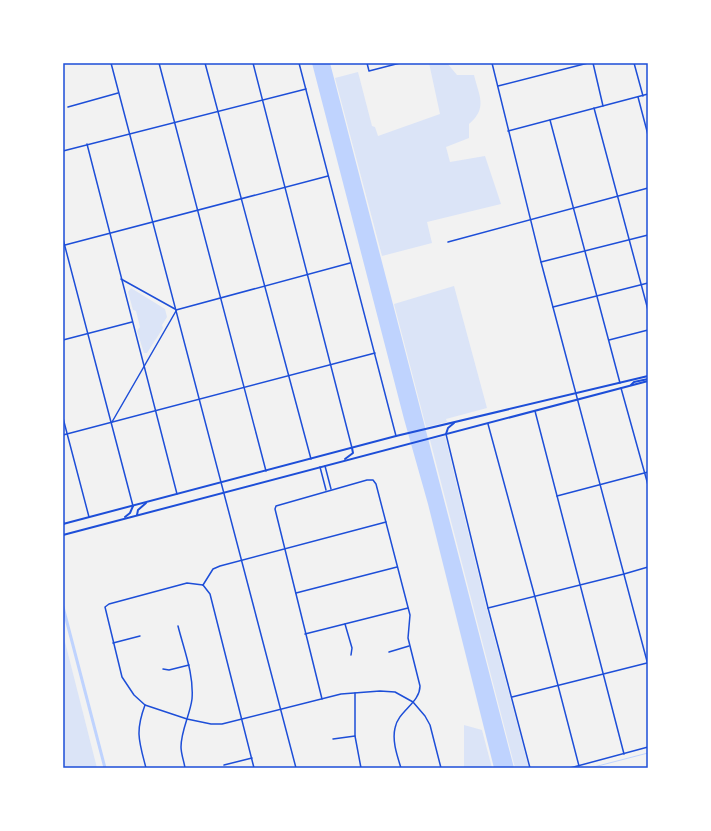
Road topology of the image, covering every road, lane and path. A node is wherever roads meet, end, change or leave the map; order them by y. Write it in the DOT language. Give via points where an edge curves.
graph roads {
  1 [pos="110,63"];
  2 [pos="159,63"];
  3 [pos="205,63"];
  4 [pos="253,63"];
  5 [pos="299,63"];
  6 [pos="367,63"];
  7 [pos="400,63"];
  8 [pos="492,63"];
  9 [pos="588,63"];
  10 [pos="593,63"];
  11 [pos="634,63"];
  12 [pos="498,86"];
  13 [pos="306,89"];
  14 [pos="118,93"];
  15 [pos="648,94"];
  16 [pos="643,96"];
  17 [pos="638,97"];
  18 [pos="262,99"];
  19 [pos="603,106"];
  20 [pos="68,107"];
  21 [pos="594,108"];
  22 [pos="218,112"];
  23 [pos="550,120"];
  24 [pos="174,122"];
  25 [pos="508,131"];
  26 [pos="129,133"];
  27 [pos="648,135"];
  28 [pos="87,144"];
  29 [pos="63,150"];
  30 [pos="328,176"];
  31 [pos="286,187"];
  32 [pos="648,188"];
  33 [pos="617,196"];
  34 [pos="242,200"];
  35 [pos="573,208"];
  36 [pos="198,210"];
  37 [pos="530,219"];
  38 [pos="153,222"];
  39 [pos="109,233"];
  40 [pos="648,235"];
  41 [pos="63,239"];
  42 [pos="629,240"];
  43 [pos="448,242"];
  44 [pos="65,245"];
  45 [pos="584,252"];
  46 [pos="541,262"];
  47 [pos="350,263"];
  48 [pos="308,274"];
  49 [pos="121,279"];
  50 [pos="648,283"];
  51 [pos="641,285"];
  52 [pos="265,287"];
  53 [pos="596,296"];
  54 [pos="220,299"];
  55 [pos="553,308"];
  56 [pos="176,310"];
  57 [pos="648,310"];
  58 [pos="132,322"];
  59 [pos="648,330"];
  60 [pos="88,333"];
  61 [pos="63,340"];
  62 [pos="608,340"];
  63 [pos="375,353"];
  64 [pos="332,364"];
  65 [pos="144,366"];
  66 [pos="289,376"];
  67 [pos="648,379"];
  68 [pos="620,383"];
  69 [pos="244,388"];
  70 [pos="621,388"];
  71 [pos="576,394"];
  72 [pos="200,400"];
  73 [pos="578,400"];
  74 [pos="535,410"];
  75 [pos="156,411"];
  76 [pos="63,418"];
  77 [pos="112,422"];
  78 [pos="455,422"];
  79 [pos="488,422"];
  80 [pos="67,434"];
  81 [pos="446,434"];
  82 [pos="63,435"];
  83 [pos="396,436"];
  84 [pos="352,448"];
  85 [pos="311,459"];
  86 [pos="344,460"];
  87 [pos="325,466"];
  88 [pos="320,467"];
  89 [pos="266,472"];
  90 [pos="645,472"];
  91 [pos="648,472"];
  92 [pos="222,483"];
  93 [pos="600,484"];
  94 [pos="648,486"];
  95 [pos="331,489"];
  96 [pos="326,491"];
  97 [pos="224,493"];
  98 [pos="177,494"];
  99 [pos="557,496"];
  100 [pos="147,502"];
  101 [pos="133,506"];
  102 [pos="137,515"];
  103 [pos="89,518"];
  104 [pos="63,519"];
  105 [pos="122,519"];
  106 [pos="386,522"];
  107 [pos="64,524"];
  108 [pos="63,535"];
  109 [pos="285,550"];
  110 [pos="243,560"];
  111 [pos="397,567"];
  112 [pos="648,568"];
  113 [pos="624,574"];
  114 [pos="203,585"];
  115 [pos="579,585"];
  116 [pos="296,593"];
  117 [pos="535,597"];
  118 [pos="408,608"];
  119 [pos="488,608"];
  120 [pos="346,624"];
  121 [pos="178,626"];
  122 [pos="305,634"];
  123 [pos="140,636"];
  124 [pos="114,643"];
  125 [pos="409,646"];
  126 [pos="389,652"];
  127 [pos="351,655"];
  128 [pos="648,664"];
  129 [pos="188,665"];
  130 [pos="163,669"];
  131 [pos="603,675"];
  132 [pos="558,685"];
  133 [pos="355,693"];
  134 [pos="512,697"];
  135 [pos="322,699"];
  136 [pos="413,702"];
  137 [pos="145,705"];
  138 [pos="281,710"];
  139 [pos="187,719"];
  140 [pos="242,720"];
  141 [pos="355,736"];
  142 [pos="333,739"];
  143 [pos="648,747"];
  144 [pos="624,754"];
  145 [pos="252,758"];
  146 [pos="224,765"];
  147 [pos="579,766"];
  148 [pos="146,768"];
  149 [pos="185,768"];
  150 [pos="254,768"];
  151 [pos="296,768"];
  152 [pos="361,768"];
  153 [pos="401,768"];
  154 [pos="441,768"];
  155 [pos="530,768"];
  156 [pos="570,768"];
  1 -- 14 [label="street"];
  2 -- 24 [label="street"];
  3 -- 22 [label="street"];
  4 -- 18 [label="street"];
  5 -- 13 [label="street"];
  6 -- 7 [label="street" via="369,71"];
  8 -- 12 [label="street"];
  9 -- 12 [label="street"];
  10 -- 19 [label="street"];
  11 -- 16 [label="street"];
  12 -- 25 [label="street"];
  13 -- 18 [label="street"];
  13 -- 30 [label="street"];
  14 -- 20 [label="street"];
  14 -- 26 [label="street"];
  15 -- 16 [label="street"];
  16 -- 17 [label="street"];
  17 -- 19 [label="street"];
  17 -- 27 [label="street"];
  18 -- 22 [label="street"];
  18 -- 31 [label="street"];
  19 -- 21 [label="street"];
  21 -- 23 [label="street"];
  21 -- 33 [label="street"];
  22 -- 24 [label="street"];
  22 -- 34 [label="street"];
  23 -- 25 [label="street"];
  23 -- 35 [label="street"];
  24 -- 26 [label="street"];
  24 -- 36 [label="street"];
  25 -- 37 [label="street"];
  26 -- 28 [label="street"];
  26 -- 38 [label="street"];
  28 -- 29 [label="street"];
  28 -- 39 [label="street"];
  30 -- 31 [label="street"];
  30 -- 47 [label="street"];
  31 -- 34 [label="street"];
  31 -- 48 [label="street"];
  32 -- 33 [label="street"];
  33 -- 35 [label="street"];
  33 -- 42 [label="street"];
  34 -- 36 [label="street"];
  34 -- 52 [label="street"];
  35 -- 37 [label="street"];
  35 -- 45 [label="street"];
  36 -- 38 [label="street"];
  36 -- 54 [label="street"];
  37 -- 43 [label="street"];
  37 -- 46 [label="street"];
  38 -- 39 [label="street"];
  38 -- 56 [label="street"];
  39 -- 44 [label="street"];
  39 -- 49 [label="street"];
  40 -- 42 [label="street"];
  41 -- 44 [label="street"];
  42 -- 45 [label="street"];
  42 -- 51 [label="street"];
  44 -- 60 [label="street"];
  45 -- 46 [label="street"];
  45 -- 53 [label="street"];
  46 -- 55 [label="street"];
  47 -- 48 [label="street"];
  47 -- 63 [label="street"];
  48 -- 52 [label="street"];
  48 -- 64 [label="street"];
  49 -- 56 [label="street"];
  49 -- 58 [label="street"];
  50 -- 51 [label="street"];
  51 -- 53 [label="street"];
  51 -- 57 [label="street"];
  52 -- 54 [label="street"];
  52 -- 66 [label="street"];
  53 -- 55 [label="street"];
  53 -- 62 [label="street"];
  54 -- 56 [label="street"];
  54 -- 69 [label="street"];
  55 -- 71 [label="street"];
  56 -- 65 [label="street"];
  56 -- 72 [label="street"];
  58 -- 60 [label="street"];
  58 -- 65 [label="street"];
  59 -- 62 [label="street"];
  60 -- 61 [label="street"];
  60 -- 77 [label="street"];
  62 -- 68 [label="street"];
  63 -- 64 [label="street"];
  63 -- 83 [label="street"];
  64 -- 66 [label="street"];
  64 -- 84 [label="street"];
  65 -- 75 [label="street"];
  65 -- 77 [label="street"];
  66 -- 69 [label="street"];
  66 -- 85 [label="street"];
  67 -- 68 [label="main road"];
  67 -- 70 [label="main road"];
  68 -- 71 [label="main road"];
  69 -- 72 [label="street"];
  69 -- 89 [label="street"];
  70 -- 73 [label="main road"];
  70 -- 90 [label="street"];
  71 -- 73 [label="street"];
  71 -- 78 [label="main road"];
  72 -- 75 [label="street"];
  72 -- 92 [label="street"];
  73 -- 74 [label="main road"];
  73 -- 93 [label="street"];
  74 -- 79 [label="main road"];
  74 -- 99 [label="street"];
  75 -- 77 [label="street"];
  75 -- 98 [label="street"];
  76 -- 80 [label="street"];
  77 -- 80 [label="street"];
  77 -- 101 [label="street"];
  78 -- 81 [label="main road"];
  78 -- 83 [label="main road"];
  79 -- 81 [label="main road"];
  79 -- 117 [label="street"];
  80 -- 82 [label="street"];
  80 -- 103 [label="street"];
  81 -- 86 [label="main road"];
  81 -- 119 [label="street"];
  83 -- 84 [label="main road"];
  84 -- 85 [label="main road"];
  84 -- 86 [label="main road" via="352,453"];
  85 -- 89 [label="main road"];
  86 -- 87 [label="main road"];
  87 -- 88 [label="main road"];
  87 -- 95 [label="street"];
  88 -- 96 [label="street"];
  88 -- 97 [label="main road"];
  89 -- 92 [label="main road"];
  90 -- 91 [label="street"];
  90 -- 93 [label="street"];
  90 -- 94 [label="street"];
  92 -- 97 [label="street"];
  92 -- 98 [label="main road"];
  93 -- 99 [label="street"];
  93 -- 113 [label="street"];
  95 -- 96 [label="street"];
  95 -- 106 [label="street" via="373,480"];
  96 -- 109 [label="street" via="276,506"];
  97 -- 102 [label="main road"];
  97 -- 110 [label="street"];
  98 -- 100 [label="main road"];
  99 -- 115 [label="street"];
  100 -- 101 [label="main road"];
  100 -- 102 [label="main road" via="138,510"];
  101 -- 103 [label="main road"];
  101 -- 105 [label="main road" via="130,513"];
  102 -- 105 [label="main road"];
  103 -- 107 [label="main road"];
  104 -- 107 [label="street"];
  105 -- 108 [label="main road"];
  106 -- 109 [label="street"];
  106 -- 111 [label="street"];
  109 -- 110 [label="street"];
  109 -- 116 [label="street"];
  110 -- 114 [label="street" via="213,569"];
  110 -- 138 [label="street"];
  111 -- 116 [label="street"];
  111 -- 118 [label="street"];
  112 -- 113 [label="street"];
  113 -- 115 [label="street"];
  113 -- 128 [label="street"];
  114 -- 124 [label="street" via="188,583 110,604 106,607"];
  114 -- 140 [label="street" via="210,594"];
  115 -- 117 [label="street"];
  115 -- 131 [label="street"];
  116 -- 122 [label="street"];
  117 -- 119 [label="street"];
  117 -- 132 [label="street"];
  118 -- 120 [label="street"];
  118 -- 125 [label="street"];
  119 -- 134 [label="street"];
  120 -- 122 [label="street"];
  120 -- 127 [label="street" via="352,648"];
  121 -- 129 [label="street"];
  122 -- 135 [label="street"];
  123 -- 124 [label="street"];
  124 -- 137 [label="street" via="122,677"];
  125 -- 126 [label="street"];
  125 -- 136 [label="street" via="420,686 420,693"];
  128 -- 131 [label="street"];
  129 -- 130 [label="street"];
  129 -- 139 [label="street" via="192,701"];
  131 -- 132 [label="street"];
  131 -- 144 [label="street"];
  132 -- 134 [label="street"];
  132 -- 147 [label="street"];
  133 -- 135 [label="street"];
  133 -- 136 [label="street" via="395,692"];
  133 -- 141 [label="street"];
  134 -- 155 [label="street"];
  135 -- 138 [label="street"];
  136 -- 153 [label="street" via="395,726 394,736"];
  136 -- 154 [label="street" via="430,725"];
  137 -- 139 [label="street"];
  137 -- 148 [label="street" via="138,740"];
  138 -- 140 [label="street"];
  138 -- 151 [label="street"];
  139 -- 140 [label="street" via="211,724 229,724"];
  139 -- 149 [label="street" via="181,748"];
  140 -- 145 [label="street"];
  141 -- 142 [label="street"];
  141 -- 152 [label="street"];
  143 -- 144 [label="street"];
  144 -- 147 [label="street"];
  145 -- 146 [label="street"];
  145 -- 150 [label="street"];
  147 -- 156 [label="street"];
}
